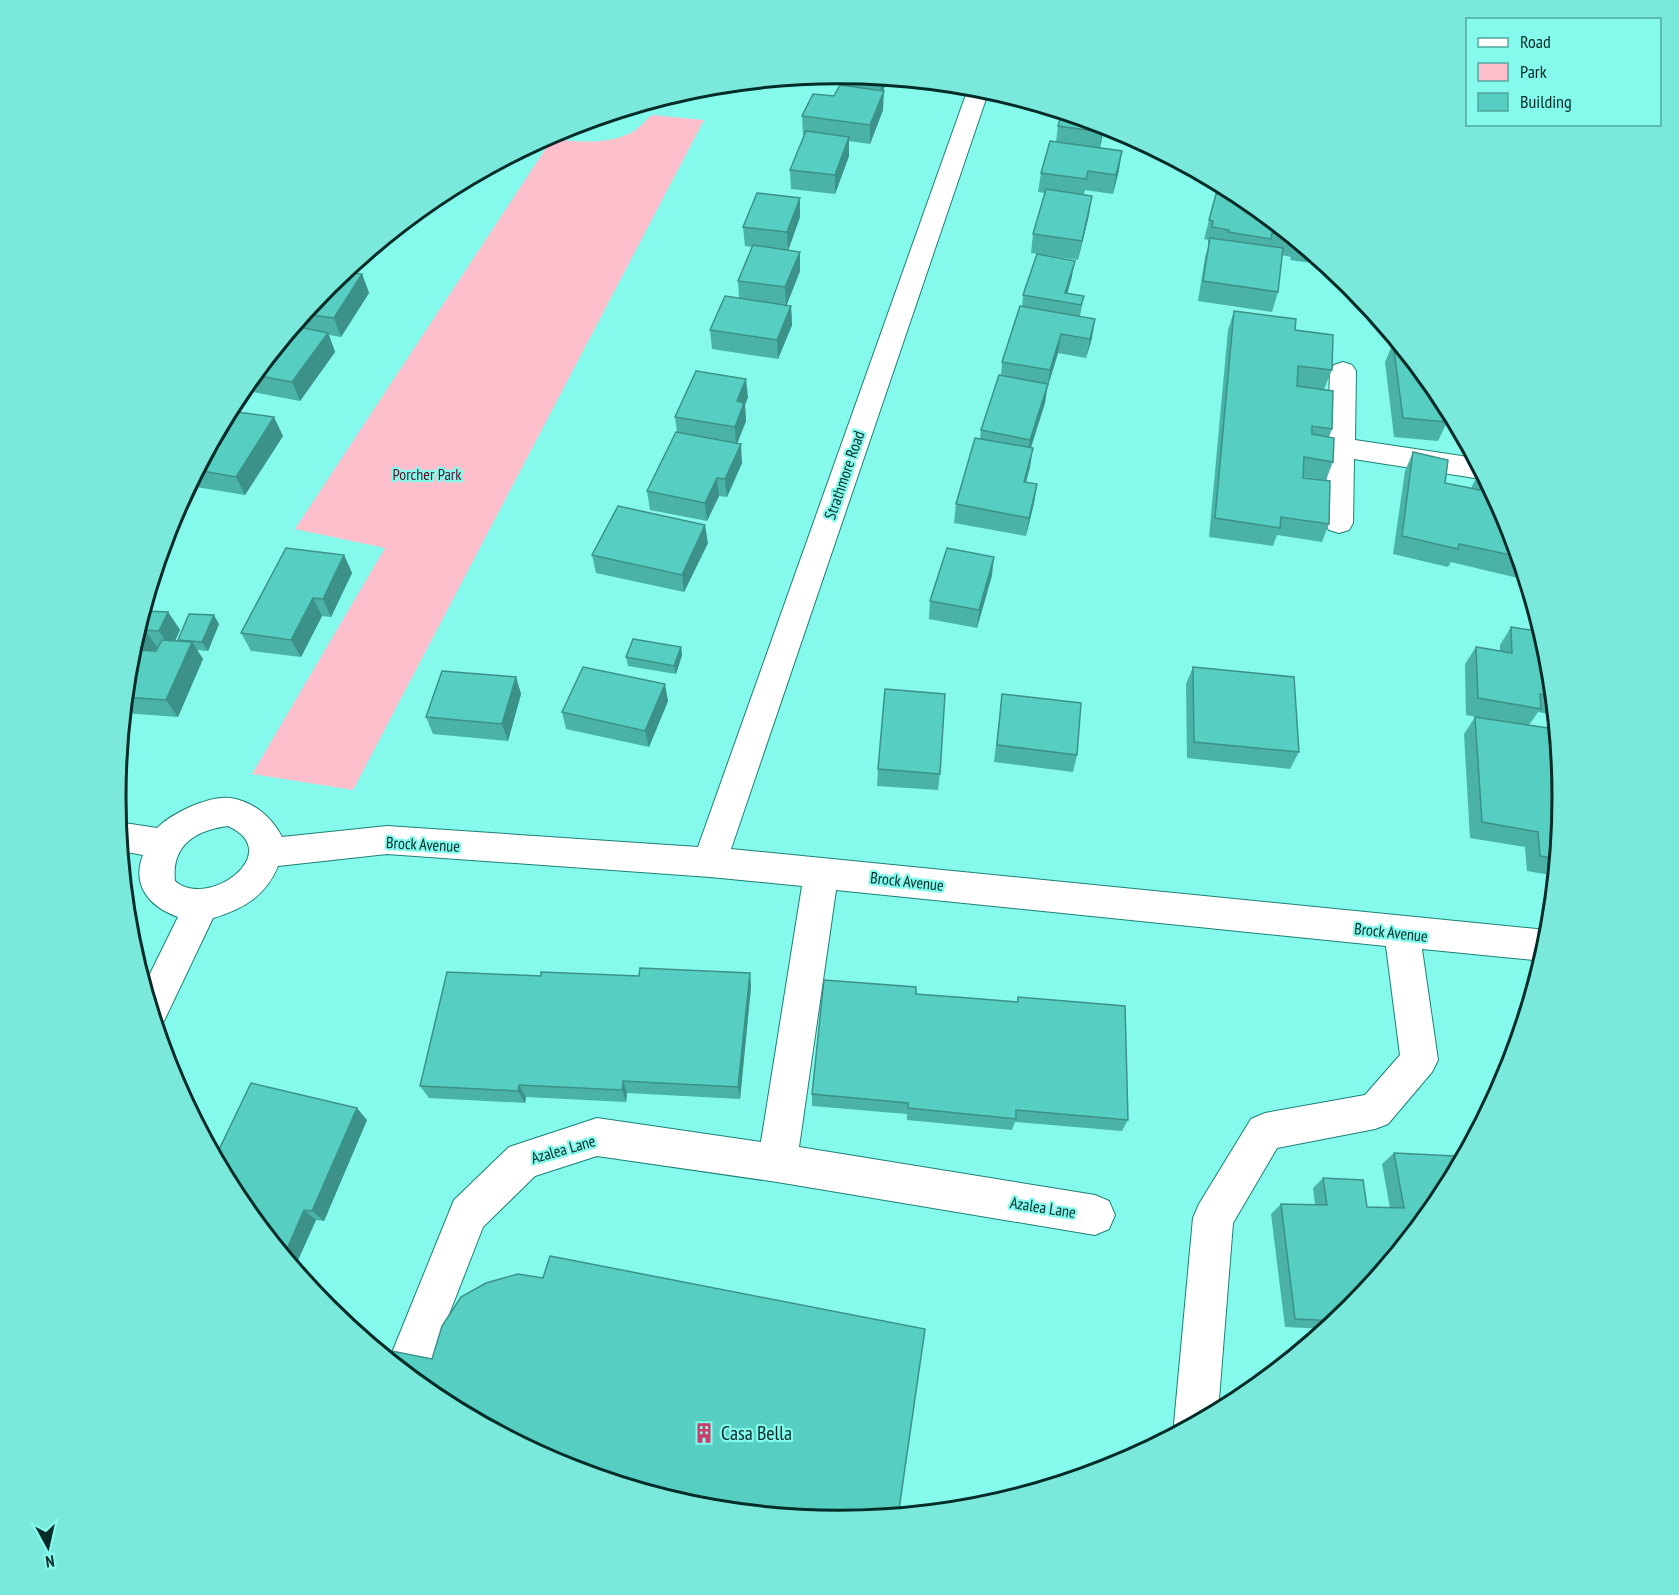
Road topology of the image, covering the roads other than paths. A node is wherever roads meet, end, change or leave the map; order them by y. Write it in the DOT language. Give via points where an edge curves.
graph roads {
  1 [pos="975,97"];
  2 [pos="1343,371"];
  3 [pos="1341,447"];
  4 [pos="1471,467"];
  5 [pos="1339,523"];
  6 [pos="128,838"];
  7 [pos="164,844"];
  8 [pos="267,853"];
  9 [pos="710,862"];
  10 [pos="820,872"];
  11 [pos="201,906"];
  12 [pos="1402,933"];
  13 [pos="1537,945"];
  14 [pos="156,1000"];
  15 [pos="777,1163"];
  16 [pos="1095,1215"];
  17 [pos="408,1366"];
  18 [pos="1197,1415"];
  1 -- 9 [label="street, Strathmore Road"];
  2 -- 3 [label="street"];
  3 -- 4 [label="street"];
  3 -- 5 [label="street"];
  6 -- 7 [label="street"];
  7 -- 8 [label="street" via="193,820 230,813 259,825 266,838"];
  7 -- 11 [label="street" via="155,874 159,887 175,901"];
  8 -- 9 [label="street, Brock Avenue" via="387,840"];
  8 -- 11 [label="street" via="251,883 218,903"];
  9 -- 10 [label="street, Brock Avenue"];
  10 -- 12 [label="street, Brock Avenue"];
  10 -- 15 [label="street"];
  11 -- 14 [label="street"];
  12 -- 13 [label="street, Brock Avenue"];
  12 -- 18 [label="street" via="1419,1060 1375,1111 1265,1132 1213,1218"];
  15 -- 16 [label="street, Azalea Lane"];
  15 -- 17 [label="street, Azalea Lane" via="597,1137 523,1161 468,1214"];
}
